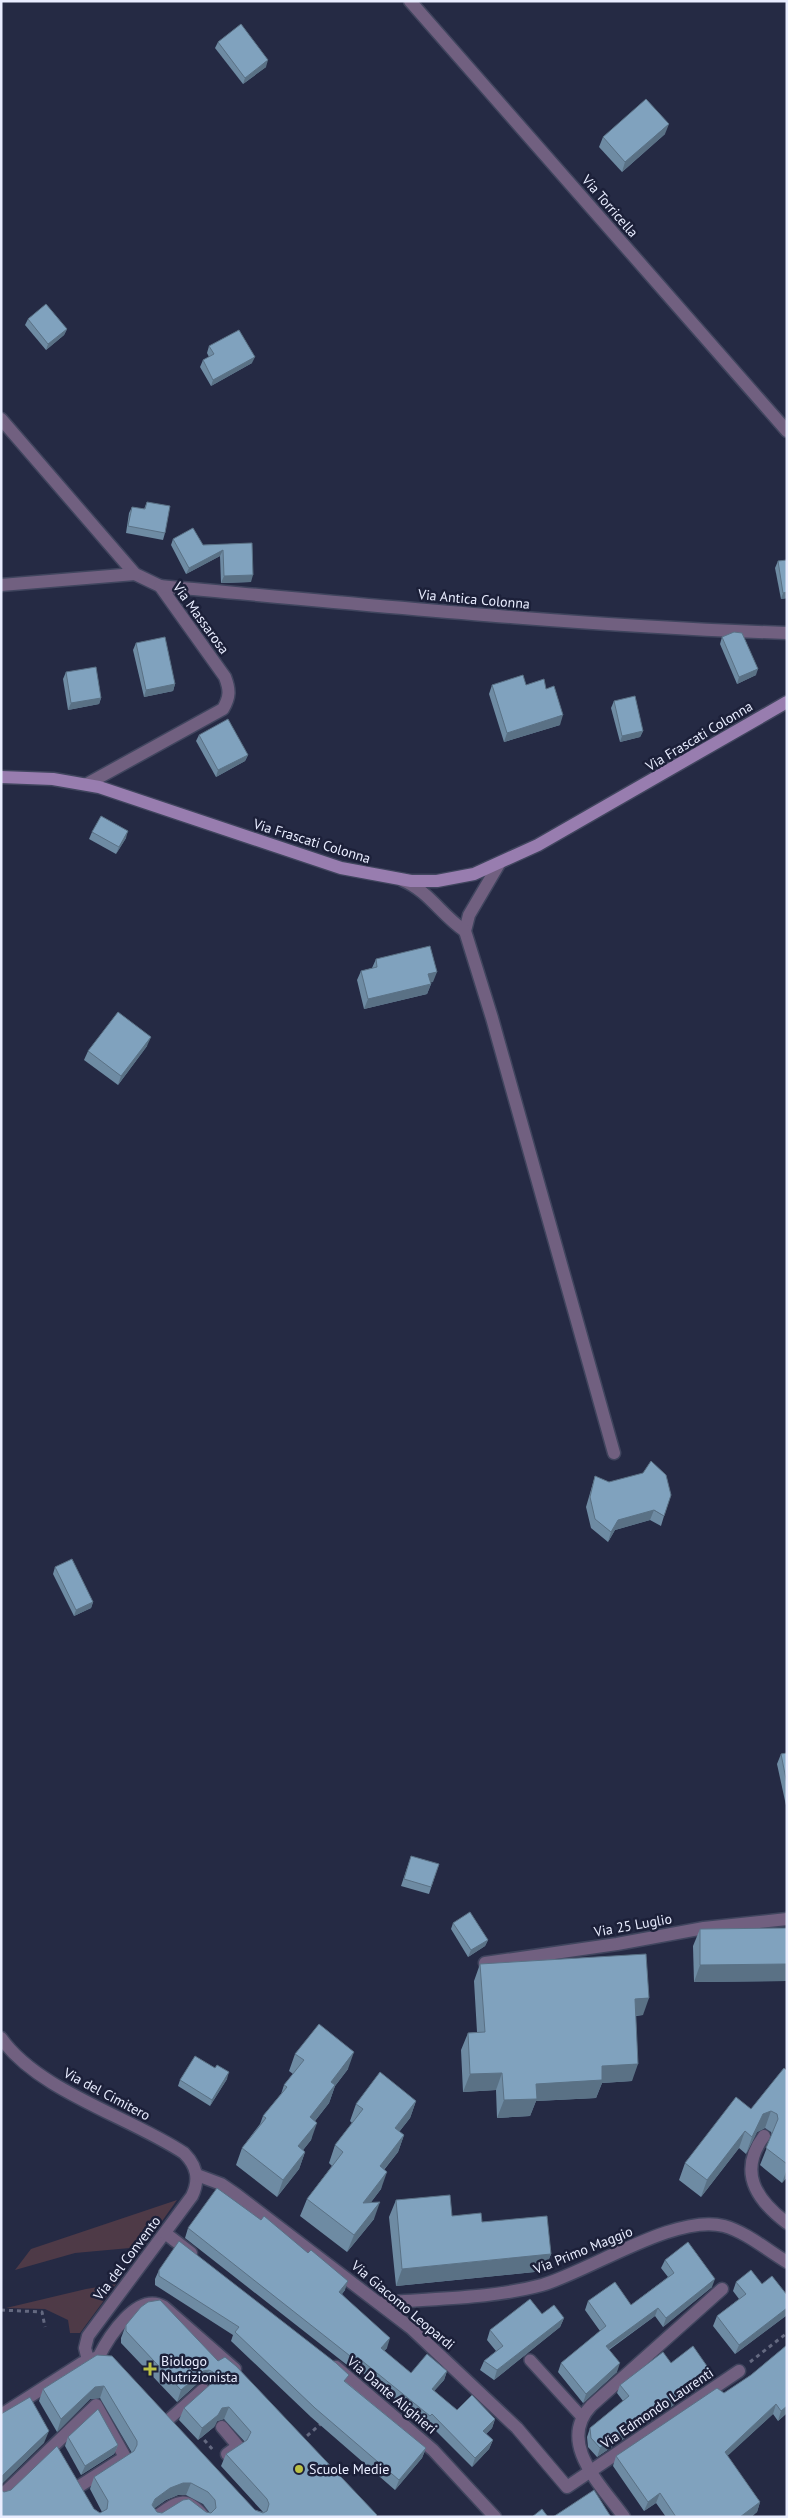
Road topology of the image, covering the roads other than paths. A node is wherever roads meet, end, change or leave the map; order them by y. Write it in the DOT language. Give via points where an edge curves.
graph roads {
  1 [pos="410,1"];
  2 [pos="1,419"];
  3 [pos="787,431"];
  4 [pos="135,574"];
  5 [pos="1,585"];
  6 [pos="160,586"];
  7 [pos="787,633"];
  8 [pos="787,702"];
  9 [pos="1,777"];
  10 [pos="87,784"];
  11 [pos="499,864"];
  12 [pos="400,879"];
  13 [pos="465,931"];
  14 [pos="614,1453"];
  15 [pos="787,1919"];
  16 [pos="485,1962"];
  17 [pos="1,2038"];
  18 [pos="764,2136"];
  19 [pos="197,2175"];
  20 [pos="785,2217"];
  21 [pos="165,2233"];
  22 [pos="201,2260"];
  23 [pos="787,2262"];
  24 [pos="722,2289"];
  25 [pos="379,2303"];
  26 [pos="325,2358"];
  27 [pos="98,2359"];
  28 [pos="530,2360"];
  29 [pos="739,2371"];
  30 [pos="242,2376"];
  31 [pos="203,2388"];
  32 [pos="1,2415"];
  33 [pos="165,2417"];
  34 [pos="582,2417"];
  35 [pos="222,2427"];
  36 [pos="178,2431"];
  37 [pos="227,2454"];
  38 [pos="592,2471"];
  39 [pos="567,2486"];
  40 [pos="1,2496"];
  41 [pos="87,2502"];
  42 [pos="156,2517"];
  43 [pos="204,2517"];
  44 [pos="495,2517"];
  45 [pos="624,2517"];
  1 -- 3 [label="street, Via Torricella"];
  2 -- 4 [label="street, Via Massarosa"];
  4 -- 5 [label="street"];
  4 -- 6 [label="street, Via Massarosa"];
  6 -- 7 [label="street, Via Antica Colonna" via="476,615"];
  6 -- 10 [label="street, Via Massarosa" via="225,677 229,698 223,709 210,717"];
  8 -- 11 [label="street, Via Frascati Colonna" via="577,824"];
  9 -- 10 [label="street, Via Frascati Colonna"];
  10 -- 12 [label="street, Via Frascati Colonna" via="122,793 324,863 363,874"];
  11 -- 12 [label="street, Via Frascati Colonna" via="451,880 424,882"];
  11 -- 13 [label="street" via="469,915"];
  12 -- 13 [label="street" via="423,891 448,919"];
  13 -- 14 [label="street"];
  15 -- 16 [label="street, Via 25 Luglio" via="704,1928"];
  17 -- 19 [label="street, Via del Cimitero" via="20,2060 47,2080 184,2153"];
  18 -- 20 [label="street" via="753,2151 751,2173 761,2200"];
  19 -- 21 [label="street, Via del Convento" via="192,2196"];
  19 -- 25 [label="street, Via Giacomo Leopardi" via="221,2184 237,2195"];
  21 -- 22 [label="street"];
  21 -- 27 [label="street, Via del Convento" via="88,2336 85,2348"];
  23 -- 25 [label="street, Via Primo Maggio" via="731,2229 704,2225 648,2240 562,2278 523,2289"];
  24 -- 34 [label="street"];
  25 -- 39 [label="street, Via Giacomo Leopardi" via="494,2405"];
  26 -- 44 [label="street, Via Dante Alighieri" via="433,2450"];
  27 -- 30 [label="street" via="114,2333 135,2309 154,2303 164,2306"];
  27 -- 32 [label="street" via="30,2402"];
  28 -- 34 [label="lane"];
  29 -- 38 [label="street, Via Edmondo Laurenti"];
  31 -- 33 [label="lane"];
  33 -- 36 [label="street"];
  34 -- 38 [label="street" via="577,2434 578,2445"];
  35 -- 37 [label="street" via="238,2446"];
  38 -- 39 [label="street, Via Edmondo Laurenti"];
  38 -- 45 [label="street"];
  40 -- 41 [label="street" via="96,2405 125,2457 76,2482"];
  42 -- 43 [label="street" via="176,2503 186,2502"];
}
